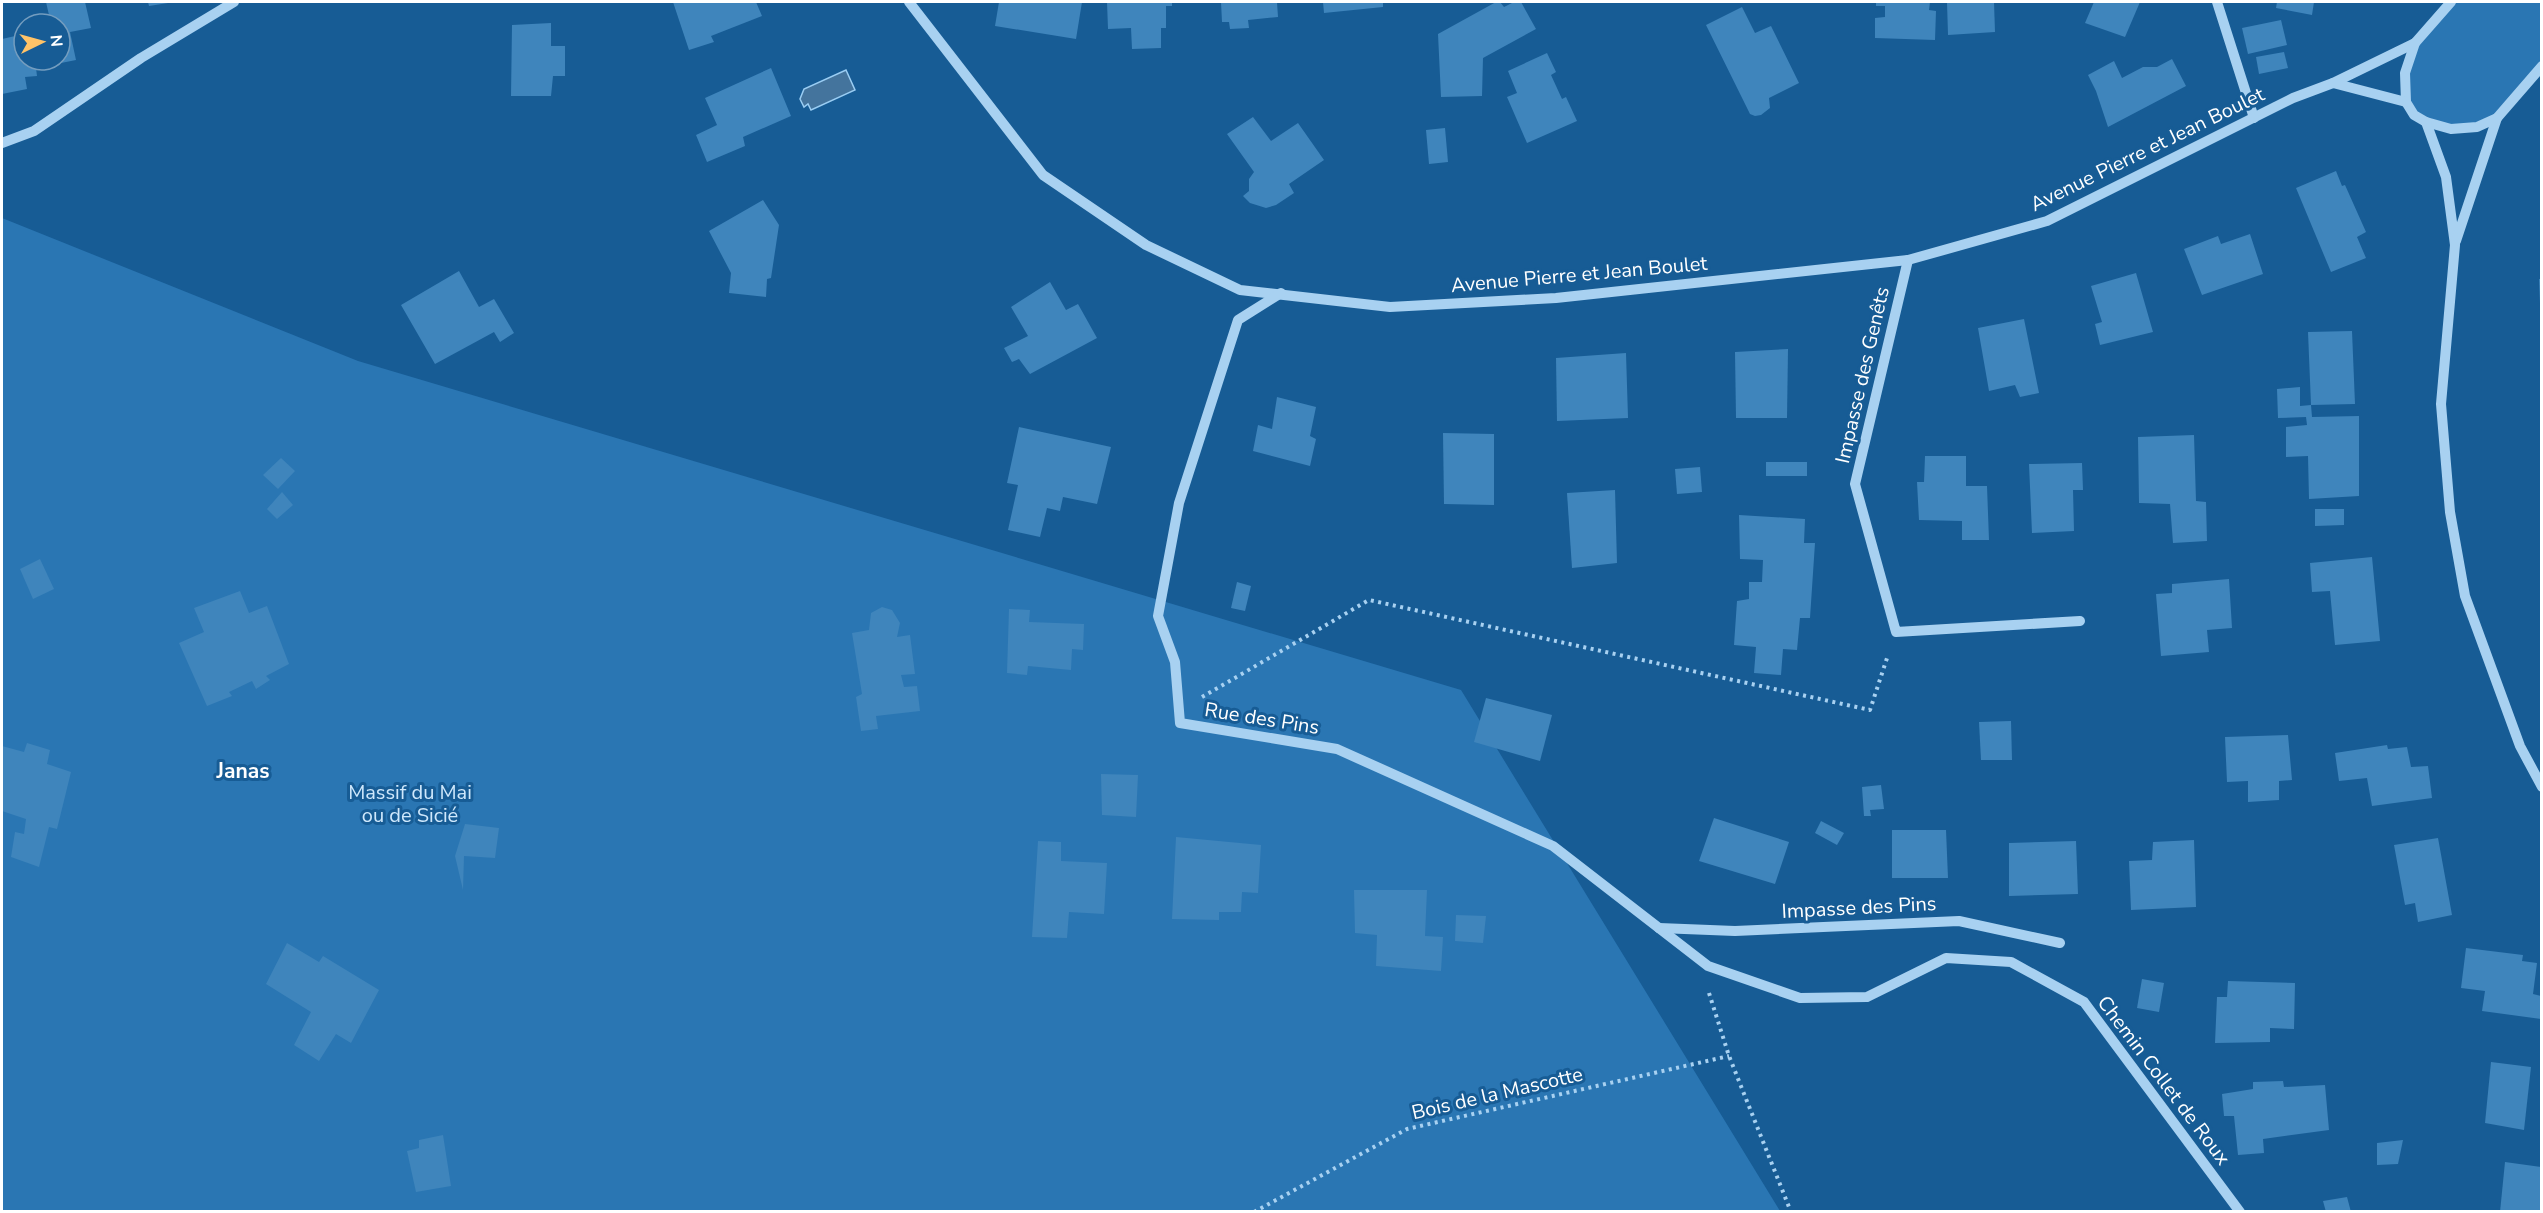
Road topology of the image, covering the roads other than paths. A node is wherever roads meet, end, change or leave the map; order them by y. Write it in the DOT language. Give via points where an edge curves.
graph roads {
  1 [pos="234,2"];
  2 [pos="909,2"];
  3 [pos="2217,2"];
  4 [pos="2451,2"];
  5 [pos="2415,43"];
  6 [pos="2541,66"];
  7 [pos="2333,83"];
  8 [pos="2406,102"];
  9 [pos="2254,118"];
  10 [pos="2497,118"];
  11 [pos="2426,122"];
  12 [pos="2,143"];
  13 [pos="2455,244"];
  14 [pos="1908,260"];
  15 [pos="1281,293"];
  16 [pos="2080,621"];
  17 [pos="2541,787"];
  18 [pos="1658,928"];
  19 [pos="2060,943"];
  20 [pos="1708,966"];
  21 [pos="2240,1212"];
  1 -- 12 [label="street" via="141,58 34,131"];
  2 -- 15 [label="street, Avenue Pierre et Jean Boulet" via="1043,175 1146,245 1240,290"];
  3 -- 9 [label="street"];
  4 -- 5 [label="street"];
  5 -- 7 [label="street, Avenue Pierre et Jean Boulet"];
  5 -- 8 [label="street" via="2405,73"];
  6 -- 10 [label="street"];
  7 -- 8 [label="street"];
  7 -- 9 [label="street, Avenue Pierre et Jean Boulet"];
  8 -- 11 [label="street" via="2414,115"];
  9 -- 14 [label="street, Avenue Pierre et Jean Boulet" via="2047,222"];
  10 -- 11 [label="street" via="2477,127 2451,129"];
  10 -- 13 [label="street"];
  11 -- 13 [label="street" via="2446,177"];
  13 -- 17 [label="street" via="2442,404 2450,512 2465,596 2520,746"];
  14 -- 15 [label="street, Avenue Pierre et Jean Boulet" via="1556,298 1402,307"];
  14 -- 16 [label="street, Impasse des Genêts" via="1855,484 1896,632"];
  15 -- 18 [label="street, Rue des Pins" via="1238,320 1179,503 1158,616 1175,662 1180,723 1337,749 1553,846"];
  18 -- 19 [label="street, Impasse des Pins" via="1735,931 1959,921"];
  18 -- 20 [label="street, Rue des Pins"];
  20 -- 21 [label="street, Chemin Collet de Roux" via="1800,998 1811,998 1867,997 1946,958 2011,962 2084,1002"];
}
